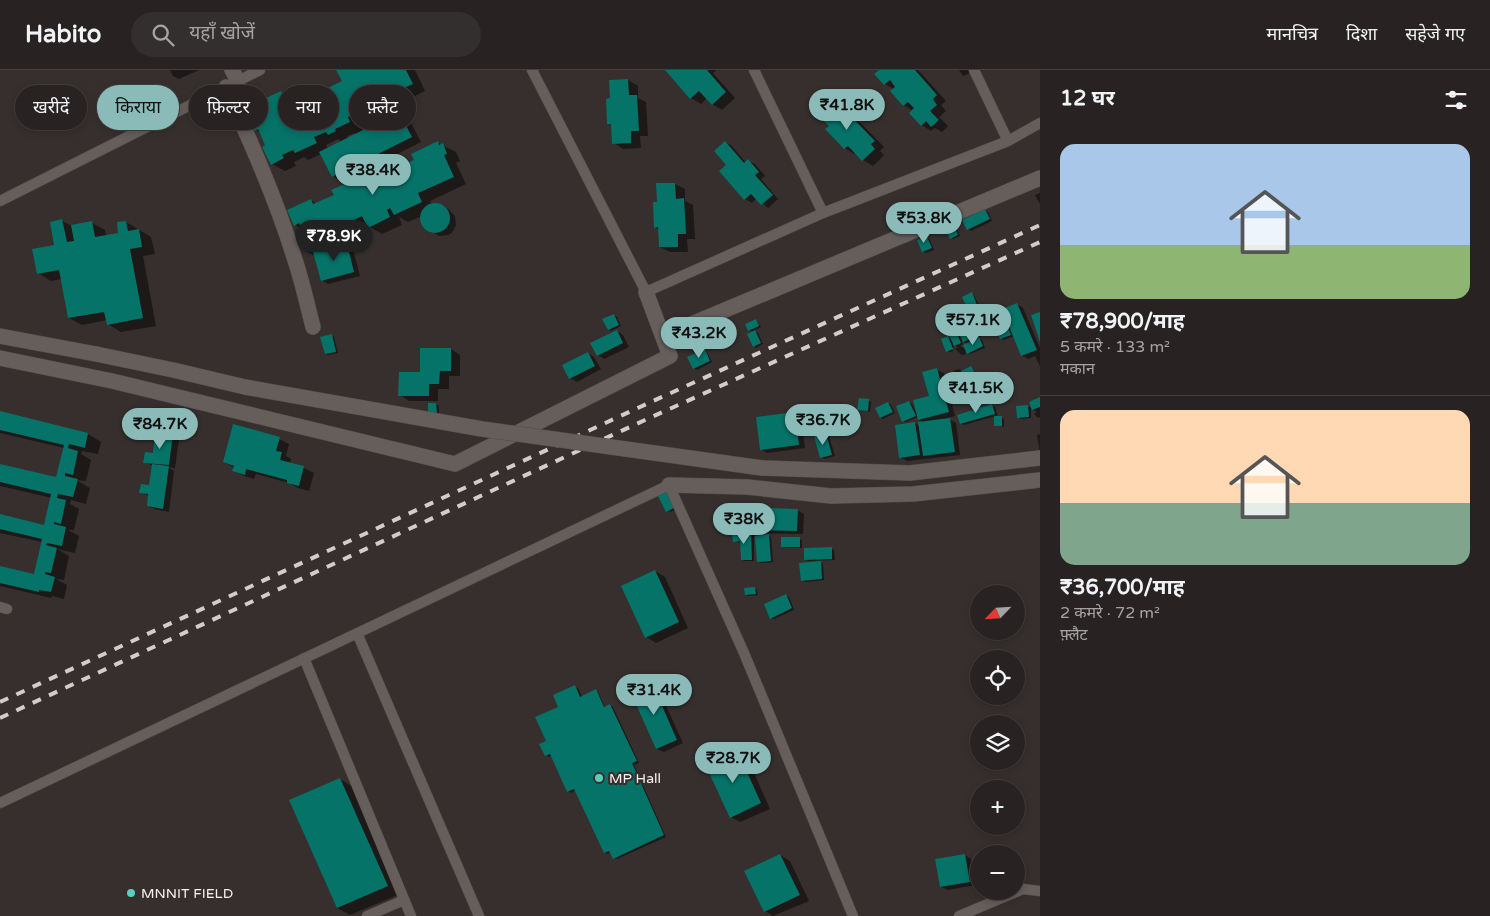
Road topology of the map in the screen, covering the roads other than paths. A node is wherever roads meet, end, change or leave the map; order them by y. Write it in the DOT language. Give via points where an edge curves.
graph roads {
  1 [pos="260,70"];
  2 [pos="532,70"];
  3 [pos="754,70"];
  4 [pos="974,70"];
  5 [pos="232,80"];
  6 [pos="1040,123"];
  7 [pos="1008,141"];
  8 [pos="1040,178"];
  9 [pos="0,202"];
  10 [pos="824,213"];
  11 [pos="646,292"];
  12 [pos="313,327"];
  13 [pos="0,336"];
  14 [pos="663,336"];
  15 [pos="0,358"];
  16 [pos="1040,458"];
  17 [pos="1040,480"];
  18 [pos="668,485"];
  19 [pos="357,633"];
  20 [pos="304,658"];
  21 [pos="0,803"];
  22 [pos="1040,891"];
  23 [pos="404,900"];
  24 [pos="367,916"];
  25 [pos="411,916"];
  26 [pos="479,916"];
  27 [pos="854,916"];
  28 [pos="959,916"];
  1 -- 5 [label="lane"];
  2 -- 11 [label="lane"];
  3 -- 10 [label="lane"];
  4 -- 7 [label="lane"];
  5 -- 9 [label="lane"];
  5 -- 12 [label="street" via="295,258"];
  6 -- 7 [label="lane"];
  7 -- 10 [label="lane"];
  8 -- 14 [label="street"];
  10 -- 11 [label="lane"];
  11 -- 14 [label="street"];
  13 -- 16 [label="street, bridge" via="245,387 482,430 762,468 910,473"];
  14 -- 15 [label="street" via="670,356 455,464 112,381"];
  17 -- 18 [label="street" via="913,494 831,496 748,487"];
  18 -- 19 [label="lane"];
  18 -- 27 [label="lane" via="744,653"];
  19 -- 20 [label="lane"];
  19 -- 26 [label="lane"];
  20 -- 21 [label="lane"];
  20 -- 23 [label="lane"];
  22 -- 28 [label="lane" via="1023,888"];
  23 -- 24 [label="lane"];
  23 -- 25 [label="lane"];
}
